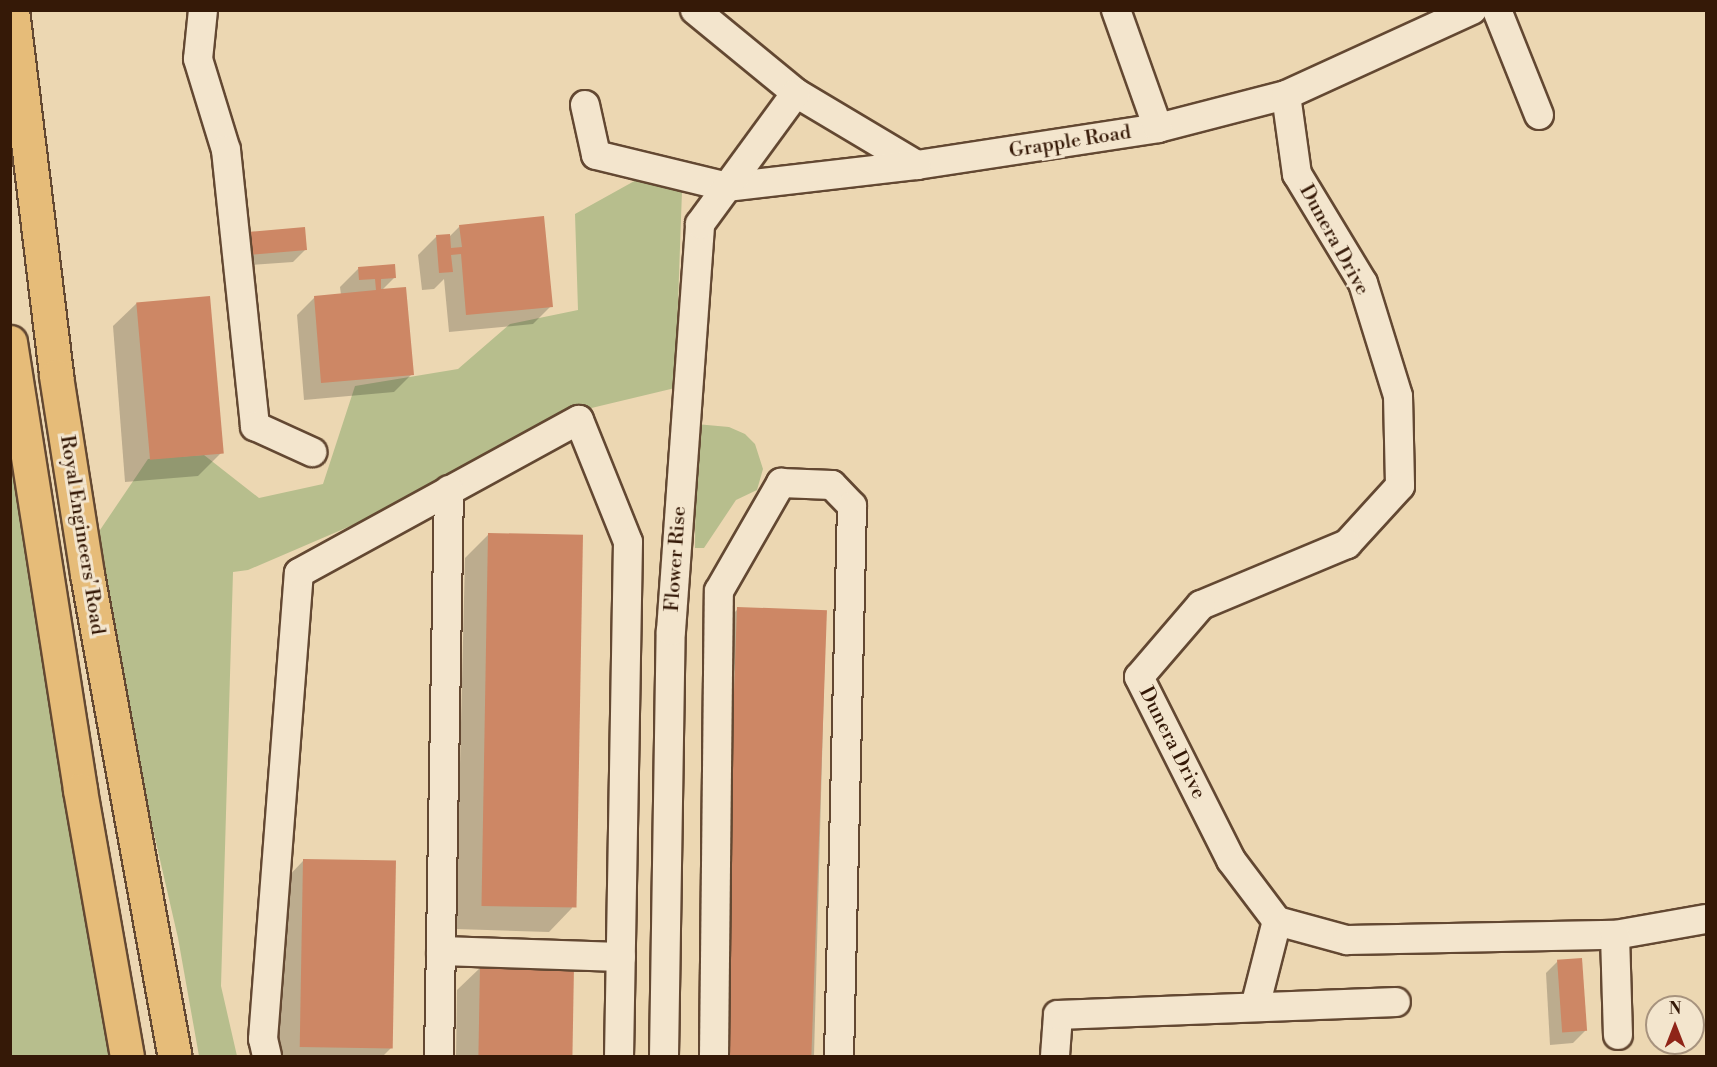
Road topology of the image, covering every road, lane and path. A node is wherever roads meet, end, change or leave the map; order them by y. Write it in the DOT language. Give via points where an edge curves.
graph roads {
  1 [pos="12,10"];
  2 [pos="203,10"];
  3 [pos="695,10"];
  4 [pos="1116,10"];
  5 [pos="1472,10"];
  6 [pos="1497,10"];
  7 [pos="796,93"];
  8 [pos="1286,95"];
  9 [pos="585,105"];
  10 [pos="1539,115"];
  11 [pos="1158,128"];
  12 [pos="917,165"];
  13 [pos="727,187"];
  14 [pos="10,342"];
  15 [pos="312,452"];
  16 [pos="449,490"];
  17 [pos="1707,919"];
  18 [pos="1277,921"];
  19 [pos="1615,935"];
  20 [pos="441,951"];
  21 [pos="621,957"];
  22 [pos="1396,1002"];
  23 [pos="1255,1007"];
  24 [pos="1618,1035"];
  25 [pos="127,1056"];
  26 [pos="175,1056"];
  27 [pos="267,1056"];
  28 [pos="439,1056"];
  29 [pos="619,1056"];
  30 [pos="664,1056"];
  31 [pos="714,1056"];
  32 [pos="839,1056"];
  33 [pos="1055,1056"];
  1 -- 26 [label="highway, Royal Engineers' Road" via="56,376 87,574"];
  2 -- 15 [label="street" via="198,59 226,150 255,426"];
  3 -- 7 [label="street"];
  4 -- 11 [label="street"];
  5 -- 8 [label="street, Grapple Road"];
  6 -- 10 [label="street"];
  7 -- 12 [label="street"];
  7 -- 13 [label="street, Flower Rise"];
  8 -- 11 [label="street, Grapple Road"];
  8 -- 18 [label="street, Dunera Drive" via="1297,174 1363,283 1398,396 1400,486 1347,544 1201,605 1139,677 1231,860"];
  9 -- 13 [label="street" via="596,155"];
  11 -- 12 [label="street, Grapple Road"];
  12 -- 13 [label="street, Grapple Road"];
  13 -- 30 [label="street, Flower Rise" via="700,224 699,235 671,631"];
  14 -- 25 [label="highway, Royal Engineers' Road" via="80,790"];
  16 -- 20 [label="street"];
  16 -- 21 [label="street" via="579,420 628,542"];
  16 -- 27 [label="street" via="298,573 263,1039"];
  17 -- 19 [label="street"];
  18 -- 19 [label="street" via="1347,940"];
  18 -- 23 [label="street"];
  19 -- 24 [label="street"];
  20 -- 21 [label="street"];
  20 -- 28 [label="street"];
  21 -- 29 [label="street"];
  22 -- 23 [label="street"];
  23 -- 33 [label="street" via="1058,1015"];
  31 -- 32 [label="street" via="719,591 781,483 832,485 852,506"];
}
